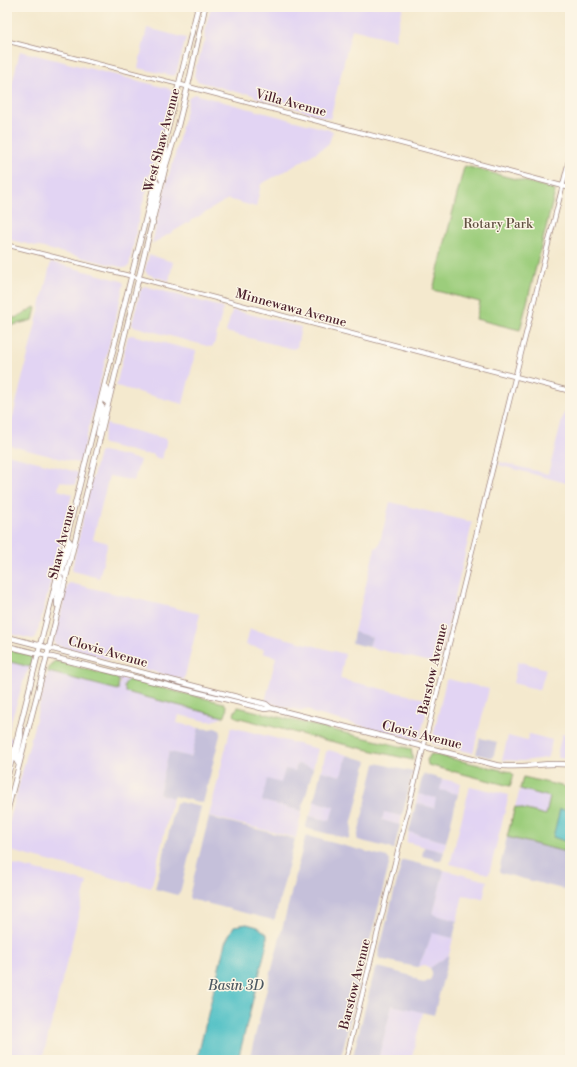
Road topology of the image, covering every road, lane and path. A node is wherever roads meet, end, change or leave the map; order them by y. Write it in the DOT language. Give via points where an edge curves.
graph roads {
  1 [pos="198,7"];
  2 [pos="205,7"];
  3 [pos="7,41"];
  4 [pos="178,84"];
  5 [pos="187,86"];
  6 [pos="164,144"];
  7 [pos="570,156"];
  8 [pos="155,180"];
  9 [pos="163,180"];
  10 [pos="562,186"];
  11 [pos="570,188"];
  12 [pos="152,223"];
  13 [pos="7,245"];
  14 [pos="131,276"];
  15 [pos="139,278"];
  16 [pos="515,377"];
  17 [pos="105,386"];
  18 [pos="570,391"];
  19 [pos="100,404"];
  20 [pos="108,404"];
  21 [pos="97,446"];
  22 [pos="67,538"];
  23 [pos="58,574"];
  24 [pos="65,576"];
  25 [pos="58,611"];
  26 [pos="7,637"];
  27 [pos="40,645"];
  28 [pos="7,646"];
  29 [pos="48,648"];
  30 [pos="37,654"];
  31 [pos="46,656"];
  32 [pos="148,681"];
  33 [pos="186,685"];
  34 [pos="233,699"];
  35 [pos="271,708"];
  36 [pos="21,722"];
  37 [pos="424,747"];
  38 [pos="19,765"];
  39 [pos="570,765"];
  40 [pos="7,780"];
  41 [pos="7,812"];
  42 [pos="346,1060"];
  1 -- 4 [label="main road, West Shaw Avenue"];
  2 -- 5 [label="main road, West Shaw Avenue"];
  3 -- 4 [label="street, Villa Avenue"];
  4 -- 5 [label="main road, Villa Avenue"];
  4 -- 6 [label="main road, West Shaw Avenue"];
  5 -- 9 [label="main road, West Shaw Avenue"];
  5 -- 10 [label="main road, Villa Avenue"];
  6 -- 8 [label="main road, West Shaw Avenue"];
  6 -- 9 [label="main road" via="166,149 160,176"];
  7 -- 10 [label="main road, Barstow Avenue"];
  8 -- 12 [label="main road" via="158,185 150,217"];
  8 -- 14 [label="main road, West Shaw Avenue"];
  9 -- 12 [label="main road, West Shaw Avenue"];
  10 -- 11 [label="main road, Villa Avenue"];
  10 -- 16 [label="main road, Barstow Avenue"];
  12 -- 15 [label="main road, West Shaw Avenue"];
  13 -- 14 [label="street, Minnewawa Avenue"];
  14 -- 15 [label="street, Minnewawa Avenue"];
  14 -- 17 [label="main road, Shaw Avenue"];
  15 -- 16 [label="main road, Minnewawa Avenue"];
  15 -- 20 [label="main road, Shaw Avenue"];
  16 -- 18 [label="main road, Minnewawa Avenue"];
  16 -- 37 [label="main road, Barstow Avenue"];
  17 -- 19 [label="main road, Shaw Avenue"];
  17 -- 20 [label="main road" via="105,401"];
  19 -- 21 [label="main road" via="103,408"];
  19 -- 22 [label="main road, Shaw Avenue"];
  20 -- 21 [label="main road, Shaw Avenue"];
  21 -- 24 [label="main road, Shaw Avenue"];
  22 -- 23 [label="main road, Shaw Avenue"];
  22 -- 24 [label="main road" via="70,542 62,572"];
  23 -- 25 [label="main road" via="61,578 57,596"];
  23 -- 27 [label="main road, Shaw Avenue"];
  24 -- 25 [label="main road, Shaw Avenue"];
  25 -- 29 [label="main road, Shaw Avenue"];
  26 -- 27 [label="main road, Clovis Avenue"];
  27 -- 29 [label="main road, Clovis Avenue"];
  27 -- 30 [label="main road, Shaw Avenue"];
  28 -- 30 [label="main road, Clovis Avenue"];
  29 -- 31 [label="main road, Shaw Avenue"];
  29 -- 33 [label="main road, Clovis Avenue"];
  30 -- 31 [label="main road, Clovis Avenue"];
  30 -- 36 [label="main road, Shaw Avenue"];
  31 -- 32 [label="main road, Clovis Avenue"];
  31 -- 38 [label="main road, Shaw Avenue"];
  32 -- 33 [label="main road"];
  32 -- 34 [label="main road, Clovis Avenue" via="194,693"];
  33 -- 34 [label="main road, Clovis Avenue"];
  34 -- 35 [label="main road, Clovis Avenue" via="265,709"];
  34 -- 35 [label="main road, Clovis Avenue" via="266,704"];
  35 -- 37 [label="main road, Clovis Avenue"];
  36 -- 38 [label="main road" via="22,736 16,760"];
  36 -- 40 [label="main road, Shaw Avenue"];
  37 -- 39 [label="main road, Clovis Avenue" via="507,767 552,763"];
  37 -- 42 [label="main road, Barstow Avenue"];
  38 -- 41 [label="main road, Shaw Avenue"];
}
